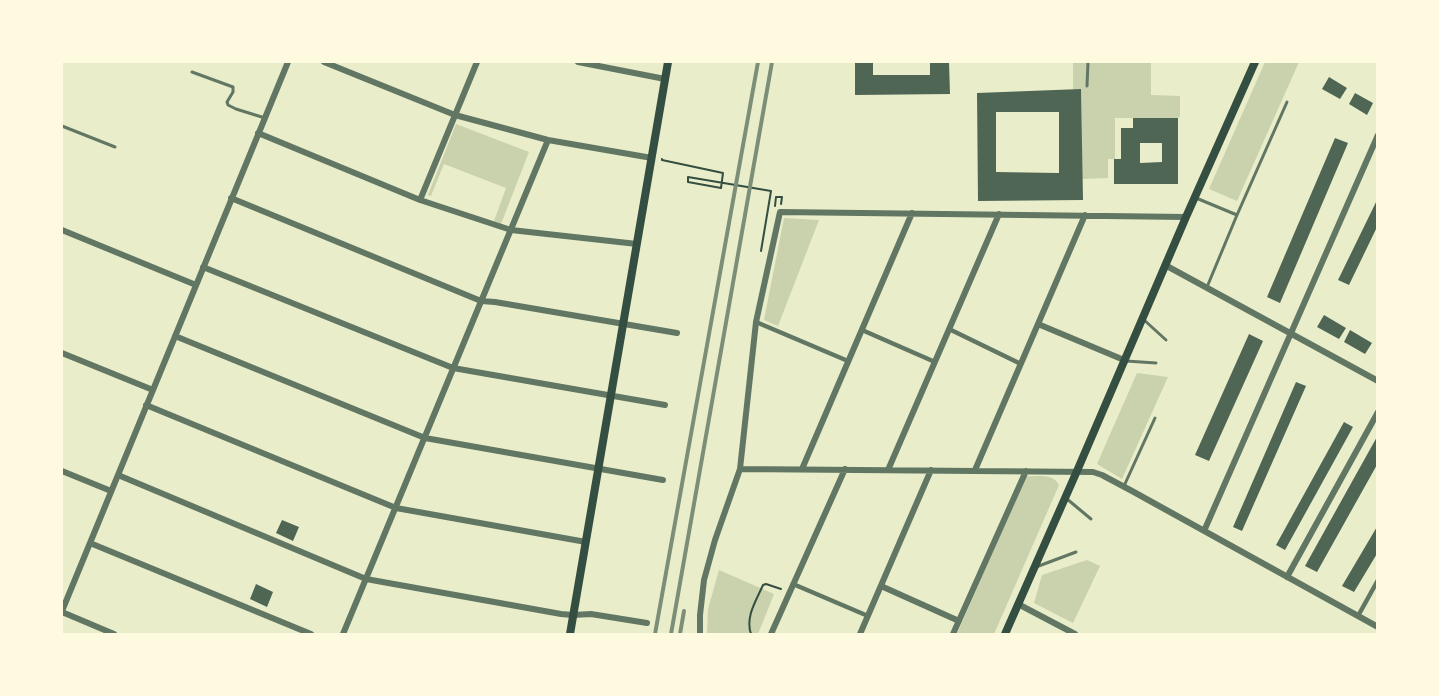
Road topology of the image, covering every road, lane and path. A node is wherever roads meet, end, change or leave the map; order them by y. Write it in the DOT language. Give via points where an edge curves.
graph roads {
  1 [pos="288,62"];
  2 [pos="324,62"];
  3 [pos="477,62"];
  4 [pos="578,62"];
  5 [pos="668,62"];
  6 [pos="1088,62"];
  7 [pos="1255,62"];
  8 [pos="192,72"];
  9 [pos="665,79"];
  10 [pos="1087,86"];
  11 [pos="1287,102"];
  12 [pos="455,115"];
  13 [pos="265,118"];
  14 [pos="62,126"];
  15 [pos="258,133"];
  16 [pos="1377,135"];
  17 [pos="548,140"];
  18 [pos="115,147"];
  19 [pos="652,158"];
  20 [pos="662,160"];
  21 [pos="771,191"];
  22 [pos="1195,197"];
  23 [pos="231,198"];
  24 [pos="420,200"];
  25 [pos="912,213"];
  26 [pos="999,214"];
  27 [pos="1085,215"];
  28 [pos="1237,215"];
  29 [pos="1186,216"];
  30 [pos="62,230"];
  31 [pos="511,230"];
  32 [pos="637,244"];
  33 [pos="1166,265"];
  34 [pos="203,267"];
  35 [pos="196,285"];
  36 [pos="1207,287"];
  37 [pos="481,301"];
  38 [pos="1142,319"];
  39 [pos="756,322"];
  40 [pos="623,323"];
  41 [pos="1038,324"];
  42 [pos="949,329"];
  43 [pos="862,330"];
  44 [pos="677,333"];
  45 [pos="1291,333"];
  46 [pos="175,336"];
  47 [pos="1166,340"];
  48 [pos="62,353"];
  49 [pos="1124,360"];
  50 [pos="848,362"];
  51 [pos="935,362"];
  52 [pos="1156,363"];
  53 [pos="1021,364"];
  54 [pos="453,368"];
  55 [pos="1377,381"];
  56 [pos="153,390"];
  57 [pos="611,395"];
  58 [pos="146,405"];
  59 [pos="665,405"];
  60 [pos="1377,411"];
  61 [pos="1155,418"];
  62 [pos="425,438"];
  63 [pos="598,469"];
  64 [pos="740,469"];
  65 [pos="802,469"];
  66 [pos="845,469"];
  67 [pos="888,470"];
  68 [pos="931,470"];
  69 [pos="975,470"];
  70 [pos="62,471"];
  71 [pos="1026,471"];
  72 [pos="1077,471"];
  73 [pos="118,475"];
  74 [pos="663,480"];
  75 [pos="1124,486"];
  76 [pos="111,491"];
  77 [pos="1065,498"];
  78 [pos="396,508"];
  79 [pos="1091,519"];
  80 [pos="1204,531"];
  81 [pos="586,542"];
  82 [pos="90,543"];
  83 [pos="1076,552"];
  84 [pos="1035,567"];
  85 [pos="1287,577"];
  86 [pos="366,579"];
  87 [pos="1377,580"];
  88 [pos="794,584"];
  89 [pos="881,586"];
  90 [pos="62,591"];
  91 [pos="790,592"];
  92 [pos="69,594"];
  93 [pos="1018,604"];
  94 [pos="62,612"];
  95 [pos="573,615"];
  96 [pos="868,616"];
  97 [pos="1358,616"];
  98 [pos="959,621"];
  99 [pos="647,623"];
  100 [pos="1377,627"];
  101 [pos="114,634"];
  102 [pos="311,634"];
  103 [pos="343,634"];
  104 [pos="570,634"];
  105 [pos="700,634"];
  106 [pos="751,634"];
  107 [pos="771,634"];
  108 [pos="860,634"];
  109 [pos="953,634"];
  110 [pos="1005,634"];
  111 [pos="1076,634"];
  1 -- 13 [label="street"];
  2 -- 12 [label="street"];
  3 -- 12 [label="street"];
  4 -- 9 [label="street"];
  5 -- 9 [label="main road"];
  6 -- 10 [label="lane"];
  7 -- 22 [label="main road"];
  8 -- 13 [label="lane" via="233,87 228,105"];
  9 -- 19 [label="main road"];
  11 -- 28 [label="lane"];
  12 -- 17 [label="street"];
  12 -- 24 [label="street"];
  13 -- 15 [label="street"];
  14 -- 18 [label="lane"];
  15 -- 23 [label="street"];
  15 -- 24 [label="street"];
  16 -- 45 [label="street"];
  17 -- 19 [label="street"];
  17 -- 31 [label="street"];
  19 -- 32 [label="main road"];
  20 -- 21 [label="path" via="723,173 721,188 688,182 688,177"];
  22 -- 28 [label="lane"];
  22 -- 29 [label="main road"];
  23 -- 34 [label="street"];
  23 -- 37 [label="street"];
  24 -- 31 [label="street"];
  25 -- 26 [label="street"];
  25 -- 39 [label="street" via="780,212"];
  25 -- 43 [label="street"];
  26 -- 27 [label="street"];
  26 -- 42 [label="street"];
  27 -- 29 [label="street"];
  27 -- 41 [label="street"];
  28 -- 36 [label="lane"];
  29 -- 33 [label="main road"];
  30 -- 35 [label="street"];
  31 -- 32 [label="street"];
  31 -- 37 [label="street"];
  32 -- 40 [label="main road"];
  33 -- 36 [label="street"];
  33 -- 38 [label="main road"];
  34 -- 35 [label="street"];
  34 -- 54 [label="street"];
  35 -- 46 [label="street"];
  36 -- 45 [label="street"];
  37 -- 40 [label="street"];
  37 -- 54 [label="street"];
  38 -- 47 [label="lane"];
  38 -- 49 [label="main road"];
  39 -- 50 [label="street"];
  39 -- 64 [label="street"];
  40 -- 44 [label="street"];
  40 -- 57 [label="main road"];
  41 -- 49 [label="street"];
  41 -- 53 [label="street"];
  42 -- 51 [label="street"];
  42 -- 53 [label="street"];
  43 -- 50 [label="street"];
  43 -- 51 [label="street"];
  45 -- 55 [label="street"];
  45 -- 80 [label="street"];
  46 -- 56 [label="street"];
  46 -- 62 [label="street"];
  48 -- 56 [label="street"];
  49 -- 52 [label="lane"];
  49 -- 72 [label="main road"];
  50 -- 65 [label="street"];
  51 -- 67 [label="street"];
  53 -- 69 [label="street"];
  54 -- 57 [label="street"];
  54 -- 62 [label="street"];
  56 -- 58 [label="street"];
  57 -- 59 [label="street"];
  57 -- 63 [label="main road"];
  58 -- 73 [label="street"];
  58 -- 78 [label="street"];
  60 -- 85 [label="street"];
  61 -- 75 [label="lane"];
  62 -- 63 [label="street"];
  62 -- 78 [label="street"];
  63 -- 74 [label="street"];
  63 -- 81 [label="main road"];
  64 -- 65 [label="street"];
  64 -- 105 [label="street" via="704,580"];
  65 -- 66 [label="street"];
  66 -- 67 [label="street"];
  66 -- 88 [label="street"];
  67 -- 68 [label="street"];
  68 -- 69 [label="street"];
  68 -- 89 [label="street"];
  69 -- 71 [label="street"];
  70 -- 76 [label="street"];
  71 -- 72 [label="street"];
  71 -- 98 [label="street"];
  72 -- 75 [label="street" via="1098,473"];
  72 -- 77 [label="main road"];
  73 -- 76 [label="street"];
  73 -- 86 [label="street"];
  75 -- 80 [label="street"];
  76 -- 82 [label="street"];
  77 -- 79 [label="lane"];
  77 -- 84 [label="main road"];
  78 -- 81 [label="street"];
  78 -- 86 [label="street"];
  80 -- 85 [label="street"];
  81 -- 95 [label="main road"];
  82 -- 92 [label="street"];
  82 -- 102 [label="street"];
  83 -- 84 [label="lane"];
  84 -- 93 [label="main road"];
  85 -- 97 [label="street"];
  86 -- 95 [label="street"];
  86 -- 103 [label="street"];
  87 -- 97 [label="street"];
  88 -- 91 [label="street"];
  88 -- 96 [label="street"];
  89 -- 96 [label="street"];
  89 -- 98 [label="street"];
  90 -- 92 [label="street"];
  91 -- 106 [label="path" via="763,585 750,617"];
  91 -- 107 [label="street"];
  92 -- 94 [label="street"];
  93 -- 110 [label="main road"];
  93 -- 111 [label="street"];
  94 -- 101 [label="street"];
  95 -- 99 [label="street"];
  95 -- 104 [label="main road"];
  96 -- 108 [label="street"];
  97 -- 100 [label="street"];
  98 -- 109 [label="street"];
}
